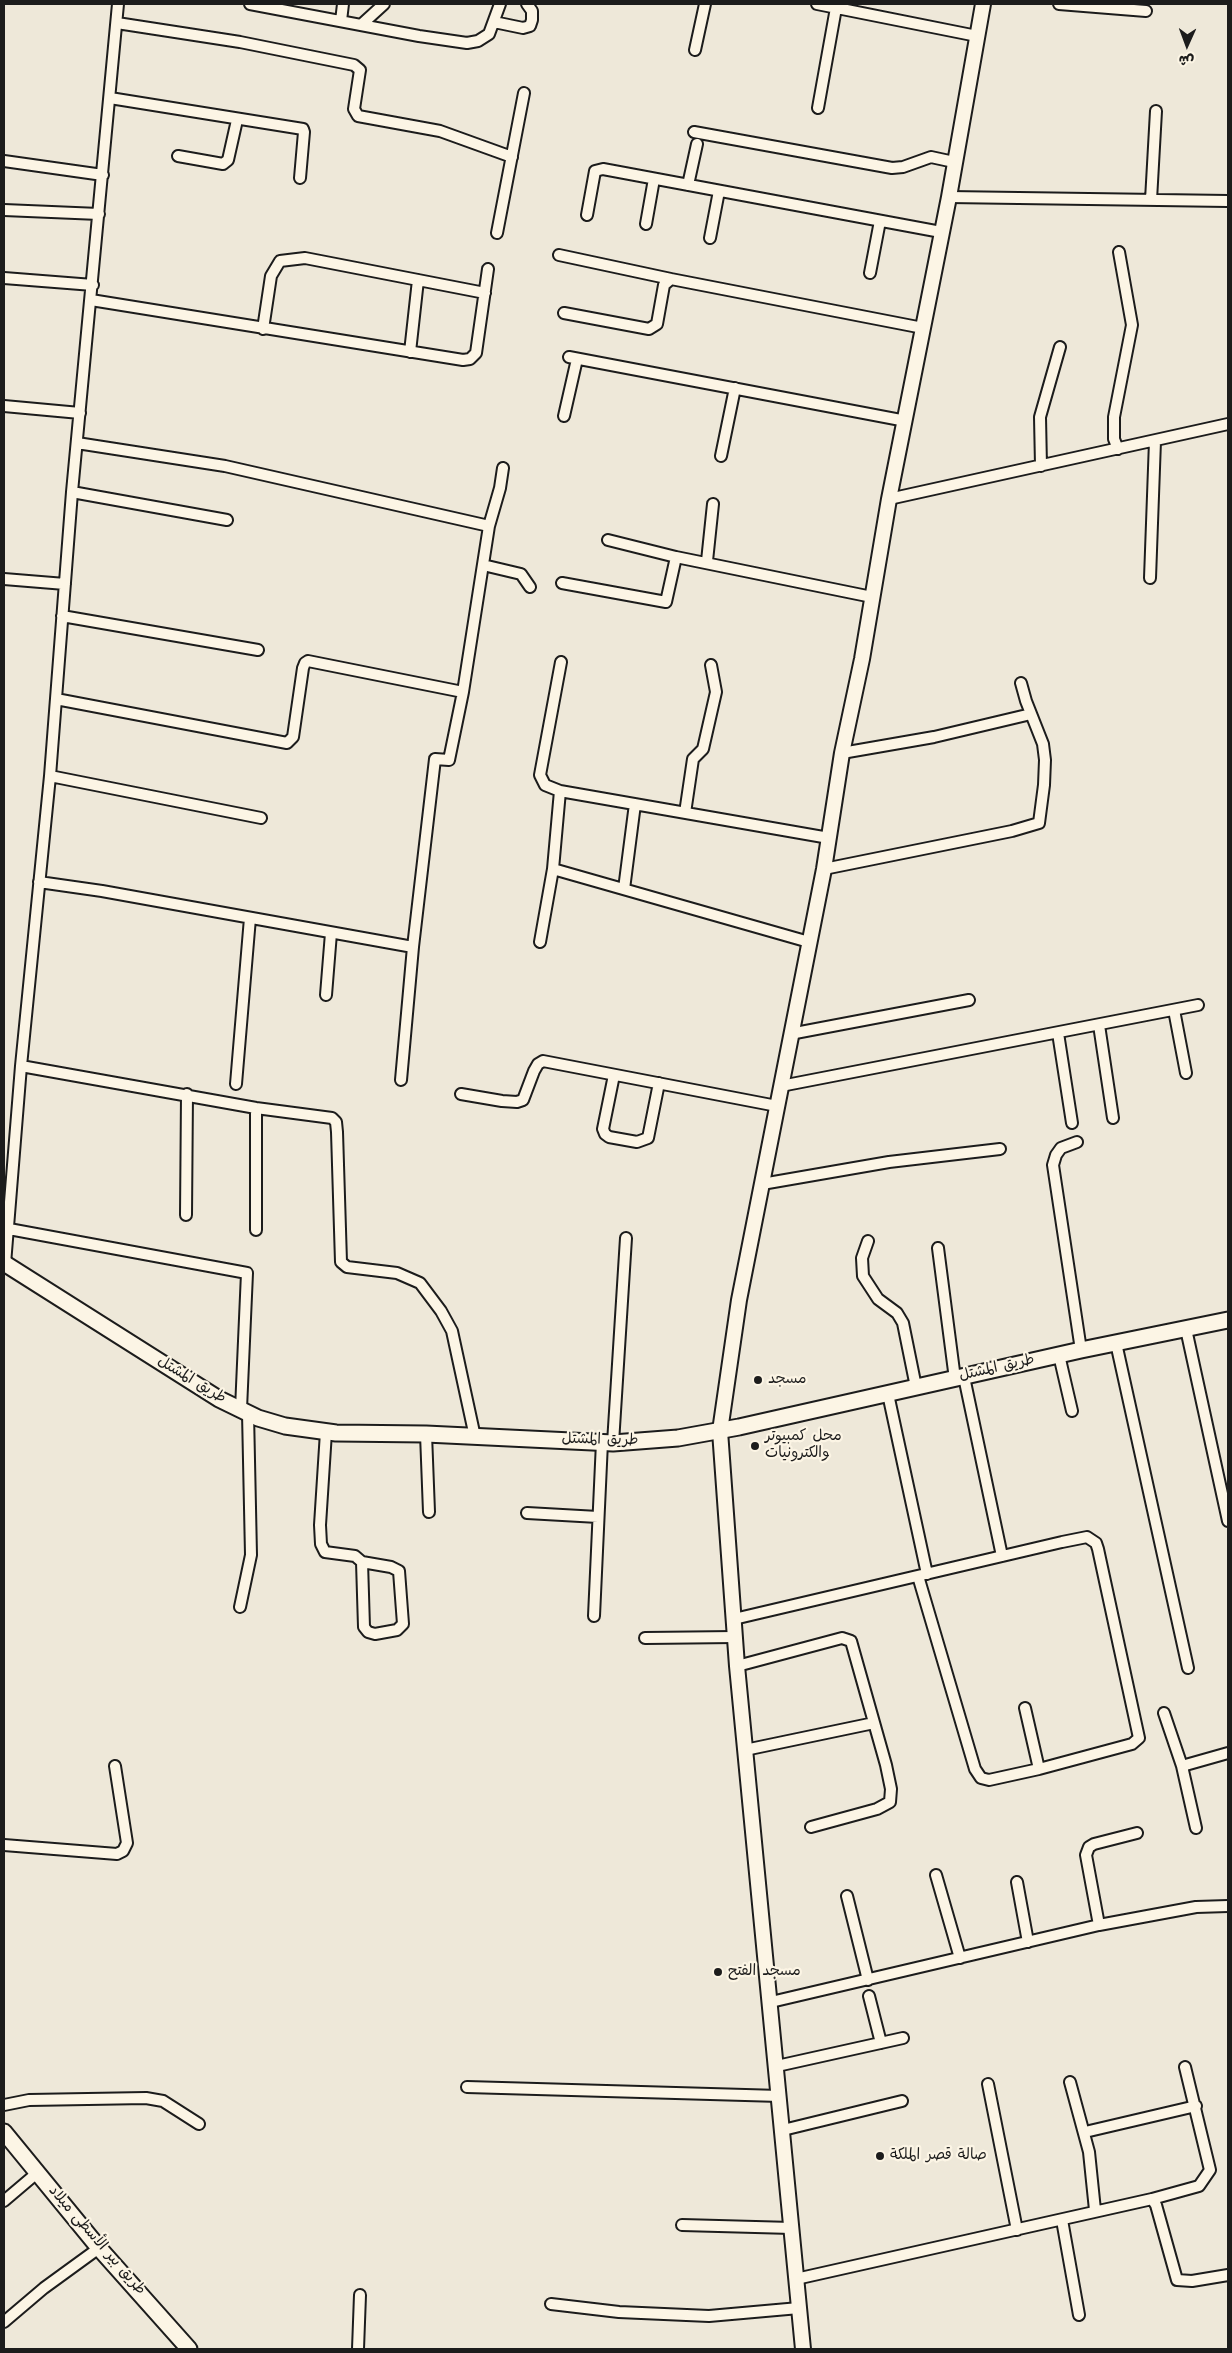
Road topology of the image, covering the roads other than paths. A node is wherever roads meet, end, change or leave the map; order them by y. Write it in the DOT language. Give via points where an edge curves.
graph roads {
  1 [pos="118,4"];
  2 [pos="250,4"];
  3 [pos="343,4"];
  4 [pos="384,4"];
  5 [pos="500,4"];
  6 [pos="527,4"];
  7 [pos="705,4"];
  8 [pos="817,4"];
  9 [pos="983,4"];
  10 [pos="1059,4"];
  11 [pos="836,8"];
  12 [pos="1146,11"];
  13 [pos="341,21"];
  14 [pos="494,22"];
  15 [pos="117,23"];
  16 [pos="361,25"];
  17 [pos="977,36"];
  18 [pos="695,50"];
  19 [pos="524,93"];
  20 [pos="110,98"];
  21 [pos="818,108"];
  22 [pos="1156,111"];
  23 [pos="237,120"];
  24 [pos="694,132"];
  25 [pos="697,144"];
  26 [pos="178,156"];
  27 [pos="512,157"];
  28 [pos="4,161"];
  29 [pos="954,162"];
  30 [pos="103,175"];
  31 [pos="300,178"];
  32 [pos="654,179"];
  33 [pos="688,185"];
  34 [pos="719,191"];
  35 [pos="949,197"];
  36 [pos="1151,200"];
  37 [pos="1228,201"];
  38 [pos="4,210"];
  39 [pos="99,214"];
  40 [pos="587,215"];
  41 [pos="880,221"];
  42 [pos="646,224"];
  43 [pos="941,232"];
  44 [pos="497,233"];
  45 [pos="710,238"];
  46 [pos="1119,252"];
  47 [pos="559,255"];
  48 [pos="488,269"];
  49 [pos="870,273"];
  50 [pos="4,278"];
  51 [pos="671,279"];
  52 [pos="418,280"];
  53 [pos="93,285"];
  54 [pos="485,293"];
  55 [pos="91,300"];
  56 [pos="564,313"];
  57 [pos="922,328"];
  58 [pos="263,329"];
  59 [pos="1060,346"];
  60 [pos="410,352"];
  61 [pos="735,388"];
  62 [pos="4,406"];
  63 [pos="80,412"];
  64 [pos="564,416"];
  65 [pos="906,421"];
  66 [pos="1228,424"];
  67 [pos="1155,441"];
  68 [pos="77,442"];
  69 [pos="1118,449"];
  70 [pos="721,456"];
  71 [pos="1041,466"];
  72 [pos="503,468"];
  73 [pos="72,492"];
  74 [pos="889,499"];
  75 [pos="713,504"];
  76 [pos="227,520"];
  77 [pos="489,526"];
  78 [pos="608,540"];
  79 [pos="676,556"];
  80 [pos="707,561"];
  81 [pos="484,565"];
  82 [pos="1150,578"];
  83 [pos="4,579"];
  84 [pos="562,583"];
  85 [pos="65,584"];
  86 [pos="530,587"];
  87 [pos="872,597"];
  88 [pos="62,616"];
  89 [pos="258,650"];
  90 [pos="561,662"];
  91 [pos="710,665"];
  92 [pos="1021,683"];
  93 [pos="463,692"];
  94 [pos="56,699"];
  95 [pos="1031,714"];
  96 [pos="842,753"];
  97 [pos="50,776"];
  98 [pos="560,790"];
  99 [pos="635,804"];
  100 [pos="685,813"];
  101 [pos="261,818"];
  102 [pos="829,838"];
  103 [pos="553,869"];
  104 [pos="824,869"];
  105 [pos="39,882"];
  106 [pos="624,889"];
  107 [pos="250,918"];
  108 [pos="332,934"];
  109 [pos="540,942"];
  110 [pos="809,942"];
  111 [pos="413,947"];
  112 [pos="326,995"];
  113 [pos="969,1000"];
  114 [pos="1198,1004"];
  115 [pos="1174,1010"];
  116 [pos="1099,1025"];
  117 [pos="1058,1033"];
  118 [pos="790,1034"];
  119 [pos="21,1066"];
  120 [pos="1186,1073"];
  121 [pos="614,1075"];
  122 [pos="401,1080"];
  123 [pos="236,1084"];
  124 [pos="659,1084"];
  125 [pos="781,1086"];
  126 [pos="187,1094"];
  127 [pos="461,1094"];
  128 [pos="777,1106"];
  129 [pos="256,1108"];
  130 [pos="1113,1118"];
  131 [pos="1072,1123"];
  132 [pos="1077,1142"];
  133 [pos="1000,1149"];
  134 [pos="762,1184"];
  135 [pos="186,1215"];
  136 [pos="9,1229"];
  137 [pos="256,1230"];
  138 [pos="626,1238"];
  139 [pos="868,1241"];
  140 [pos="938,1248"];
  141 [pos="4,1263"];
  142 [pos="1228,1320"];
  143 [pos="1186,1329"];
  144 [pos="1116,1343"];
  145 [pos="1081,1350"];
  146 [pos="1059,1355"];
  147 [pos="960,1378"];
  148 [pos="916,1387"];
  149 [pos="888,1394"];
  150 [pos="244,1411"];
  151 [pos="1072,1411"];
  152 [pos="720,1431"];
  153 [pos="326,1432"];
  154 [pos="426,1434"];
  155 [pos="475,1437"];
  156 [pos="607,1442"];
  157 [pos="429,1512"];
  158 [pos="527,1513"];
  159 [pos="598,1517"];
  160 [pos="1228,1521"];
  161 [pos="1002,1556"];
  162 [pos="362,1562"];
  163 [pos="923,1575"];
  164 [pos="240,1607"];
  165 [pos="594,1616"];
  166 [pos="734,1619"];
  167 [pos="735,1636"];
  168 [pos="645,1638"];
  169 [pos="738,1666"];
  170 [pos="1188,1668"];
  171 [pos="1025,1708"];
  172 [pos="1164,1713"];
  173 [pos="874,1723"];
  174 [pos="745,1750"];
  175 [pos="1228,1753"];
  176 [pos="115,1766"];
  177 [pos="1182,1766"];
  178 [pos="1039,1769"];
  179 [pos="811,1827"];
  180 [pos="1196,1828"];
  181 [pos="1137,1833"];
  182 [pos="4,1845"];
  183 [pos="936,1875"];
  184 [pos="1017,1882"];
  185 [pos="847,1896"];
  186 [pos="1228,1906"];
  187 [pos="1099,1925"];
  188 [pos="1028,1942"];
  189 [pos="960,1958"];
  190 [pos="868,1980"];
  191 [pos="869,1996"];
  192 [pos="771,2002"];
  193 [pos="903,2038"];
  194 [pos="880,2043"];
  195 [pos="777,2066"];
  196 [pos="1185,2067"];
  197 [pos="1070,2082"];
  198 [pos="988,2084"];
  199 [pos="467,2087"];
  200 [pos="780,2096"];
  201 [pos="902,2101"];
  202 [pos="4,2105"];
  203 [pos="1196,2106"];
  204 [pos="199,2124"];
  205 [pos="783,2130"];
  206 [pos="4,2132"];
  207 [pos="1085,2132"];
  208 [pos="37,2173"];
  209 [pos="1152,2198"];
  210 [pos="4,2201"];
  211 [pos="1095,2210"];
  212 [pos="1062,2220"];
  213 [pos="682,2225"];
  214 [pos="792,2228"];
  215 [pos="1017,2230"];
  216 [pos="99,2248"];
  217 [pos="1228,2275"];
  218 [pos="796,2279"];
  219 [pos="360,2295"];
  220 [pos="551,2304"];
  221 [pos="799,2308"];
  222 [pos="1079,2315"];
  223 [pos="4,2322"];
  224 [pos="189,2349"];
  225 [pos="358,2349"];
  226 [pos="803,2349"];
  1 -- 15 [label="street"];
  2 -- 13 [label="street"];
  3 -- 13 [label="street"];
  4 -- 16 [label="street"];
  5 -- 14 [label="street"];
  6 -- 14 [label="street" via="532,11 530,26 523,28"];
  7 -- 18 [label="street"];
  8 -- 11 [label="street"];
  9 -- 17 [label="main road"];
  10 -- 12 [label="street"];
  11 -- 17 [label="street"];
  11 -- 21 [label="street"];
  13 -- 16 [label="street"];
  14 -- 16 [label="street" via="488,34 467,43"];
  15 -- 20 [label="street"];
  15 -- 27 [label="street" via="240,42 354,65 360,70 354,109 358,116 440,131"];
  17 -- 29 [label="main road"];
  19 -- 27 [label="street"];
  20 -- 23 [label="street"];
  20 -- 30 [label="street"];
  22 -- 36 [label="street"];
  23 -- 26 [label="street" via="228,160 223,164"];
  23 -- 31 [label="street" via="303,129"];
  24 -- 29 [label="street" via="892,168 903,168 931,157"];
  25 -- 33 [label="street"];
  27 -- 44 [label="street"];
  28 -- 30 [label="street"];
  29 -- 35 [label="main road"];
  30 -- 39 [label="street"];
  32 -- 33 [label="street"];
  32 -- 40 [label="street" via="598,169"];
  32 -- 42 [label="street"];
  33 -- 34 [label="street"];
  34 -- 41 [label="street"];
  34 -- 45 [label="street"];
  35 -- 36 [label="street"];
  35 -- 43 [label="main road"];
  36 -- 37 [label="street"];
  38 -- 39 [label="street"];
  39 -- 53 [label="street"];
  41 -- 43 [label="street"];
  41 -- 49 [label="street"];
  43 -- 57 [label="main road"];
  46 -- 69 [label="street" via="1132,324 1114,417 1114,439"];
  47 -- 51 [label="street"];
  48 -- 54 [label="street"];
  50 -- 53 [label="street"];
  51 -- 56 [label="street" via="664,285 658,324 649,329"];
  51 -- 57 [label="street"];
  52 -- 54 [label="street"];
  52 -- 58 [label="street" via="306,258 280,261 271,276"];
  52 -- 60 [label="street"];
  53 -- 55 [label="street"];
  54 -- 60 [label="street" via="476,353 470,359"];
  55 -- 58 [label="street"];
  55 -- 63 [label="street"];
  57 -- 65 [label="main road"];
  58 -- 60 [label="street"];
  59 -- 71 [label="street" via="1040,417"];
  61 -- 64 [label="street" via="573,358"];
  61 -- 65 [label="street"];
  61 -- 70 [label="street"];
  62 -- 63 [label="street"];
  63 -- 68 [label="street"];
  65 -- 74 [label="main road"];
  66 -- 67 [label="street"];
  67 -- 69 [label="street"];
  67 -- 82 [label="street"];
  68 -- 73 [label="street"];
  68 -- 77 [label="street" via="225,466"];
  69 -- 71 [label="street"];
  71 -- 74 [label="street"];
  72 -- 77 [label="street"];
  73 -- 76 [label="street"];
  73 -- 85 [label="street"];
  74 -- 87 [label="main road"];
  75 -- 80 [label="street"];
  77 -- 81 [label="street"];
  78 -- 79 [label="street"];
  79 -- 80 [label="street"];
  79 -- 84 [label="street" via="666,602"];
  80 -- 87 [label="street"];
  81 -- 86 [label="street" via="521,574"];
  81 -- 93 [label="street"];
  83 -- 85 [label="street"];
  85 -- 88 [label="street"];
  87 -- 96 [label="main road"];
  88 -- 89 [label="street"];
  88 -- 94 [label="street"];
  90 -- 98 [label="street" via="540,775 545,785"];
  91 -- 100 [label="street" via="716,692 703,749 693,759"];
  92 -- 95 [label="street"];
  93 -- 94 [label="street" via="308,661 303,668 293,737 286,743"];
  93 -- 111 [label="street" via="449,760 435,759"];
  94 -- 97 [label="street"];
  95 -- 96 [label="street" via="934,737"];
  95 -- 104 [label="street" via="1043,744 1045,760 1039,823 1012,832"];
  96 -- 102 [label="main road"];
  97 -- 101 [label="street"];
  97 -- 105 [label="street"];
  98 -- 99 [label="street"];
  98 -- 103 [label="street"];
  99 -- 100 [label="street"];
  99 -- 106 [label="street"];
  100 -- 102 [label="street"];
  102 -- 104 [label="main road"];
  103 -- 106 [label="street"];
  103 -- 109 [label="street"];
  104 -- 110 [label="main road"];
  105 -- 107 [label="street"];
  105 -- 119 [label="street"];
  106 -- 110 [label="street"];
  107 -- 108 [label="street"];
  107 -- 123 [label="street"];
  108 -- 111 [label="street"];
  108 -- 112 [label="street"];
  110 -- 118 [label="main road"];
  111 -- 122 [label="street"];
  113 -- 118 [label="street"];
  114 -- 115 [label="street"];
  115 -- 116 [label="street"];
  115 -- 120 [label="street"];
  116 -- 117 [label="street"];
  116 -- 130 [label="street"];
  117 -- 125 [label="street"];
  117 -- 131 [label="street"];
  118 -- 125 [label="main road"];
  119 -- 126 [label="street"];
  119 -- 136 [label="street"];
  121 -- 124 [label="street"];
  121 -- 124 [label="street" via="603,1130 609,1137 637,1142 648,1138"];
  121 -- 127 [label="street" via="543,1062 538,1064 523,1100 502,1101"];
  124 -- 128 [label="street"];
  125 -- 128 [label="main road"];
  126 -- 129 [label="street"];
  126 -- 135 [label="street"];
  128 -- 134 [label="main road"];
  129 -- 137 [label="street"];
  129 -- 155 [label="street" via="326,1116 336,1122 341,1262 347,1267 397,1273 420,1283 452,1331"];
  132 -- 145 [label="street" via="1061,1148 1054,1165"];
  133 -- 134 [label="street" via="889,1162"];
  134 -- 152 [label="main road" via="739,1300"];
  136 -- 141 [label="street"];
  136 -- 150 [label="street" via="247,1273"];
  138 -- 156 [label="street"];
  139 -- 148 [label="street" via="862,1258 864,1276 878,1298 897,1313 903,1323"];
  140 -- 147 [label="street"];
  141 -- 150 [label="main road, طريق المشتل" via="211,1394"];
  142 -- 143 [label="main road, طريق المشتل"];
  143 -- 144 [label="main road, طريق المشتل"];
  143 -- 160 [label="street"];
  144 -- 145 [label="main road, طريق المشتل"];
  144 -- 170 [label="street"];
  145 -- 146 [label="main road, طريق المشتل"];
  146 -- 147 [label="main road, طريق المشتل"];
  146 -- 151 [label="street"];
  147 -- 148 [label="main road, طريق المشتل"];
  147 -- 161 [label="street"];
  148 -- 149 [label="main road, طريق المشتل"];
  149 -- 152 [label="main road, طريق المشتل"];
  149 -- 163 [label="street"];
  150 -- 153 [label="main road, طريق المشتل" via="285,1426"];
  150 -- 164 [label="street" via="251,1555"];
  152 -- 156 [label="main road, طريق المشتل" via="653,1441"];
  152 -- 166 [label="main road"];
  153 -- 154 [label="main road, طريق المشتل"];
  153 -- 162 [label="street" via="321,1544 325,1552 355,1556"];
  154 -- 155 [label="main road, طريق المشتل"];
  154 -- 157 [label="street"];
  155 -- 156 [label="main road, طريق المشتل"];
  156 -- 159 [label="street"];
  158 -- 159 [label="street"];
  159 -- 165 [label="street"];
  161 -- 163 [label="street"];
  161 -- 178 [label="street" via="1087,1537 1096,1543 1139,1734 1132,1744"];
  162 -- 162 [label="street" via="364,1627 375,1634 398,1630 403,1624 399,1571"];
  163 -- 166 [label="street"];
  163 -- 178 [label="street" via="948,1682 978,1774 989,1780"];
  166 -- 167 [label="main road"];
  167 -- 168 [label="street"];
  167 -- 169 [label="main road"];
  169 -- 173 [label="street" via="846,1638 853,1646"];
  169 -- 174 [label="main road"];
  171 -- 178 [label="street"];
  172 -- 177 [label="street"];
  173 -- 174 [label="street"];
  173 -- 179 [label="street" via="891,1789 890,1802 877,1809"];
  174 -- 192 [label="main road"];
  175 -- 177 [label="street"];
  176 -- 182 [label="street" via="127,1843 123,1851 117,1854"];
  177 -- 180 [label="street"];
  181 -- 187 [label="street" via="1089,1847 1086,1855"];
  183 -- 189 [label="street"];
  184 -- 188 [label="street"];
  185 -- 190 [label="street"];
  186 -- 187 [label="street" via="1196,1907"];
  187 -- 188 [label="street"];
  188 -- 189 [label="street"];
  189 -- 190 [label="street"];
  190 -- 192 [label="street"];
  191 -- 194 [label="street"];
  192 -- 195 [label="main road"];
  193 -- 194 [label="street"];
  194 -- 195 [label="street"];
  195 -- 200 [label="main road"];
  196 -- 203 [label="street"];
  197 -- 207 [label="street"];
  198 -- 215 [label="street"];
  199 -- 200 [label="street"];
  200 -- 205 [label="main road"];
  201 -- 205 [label="street"];
  202 -- 204 [label="street" via="29,2100 146,2098 163,2101"];
  203 -- 207 [label="street"];
  203 -- 209 [label="street" via="1210,2170 1199,2186"];
  205 -- 214 [label="main road"];
  206 -- 208 [label="main road, طريق بير الأسطى ميلاد"];
  207 -- 211 [label="street"];
  208 -- 210 [label="street"];
  208 -- 216 [label="main road, طريق بير الأسطى ميلاد"];
  209 -- 211 [label="street"];
  209 -- 217 [label="street" via="1177,2280"];
  211 -- 212 [label="street"];
  212 -- 215 [label="street"];
  212 -- 222 [label="street"];
  213 -- 214 [label="street"];
  214 -- 218 [label="main road"];
  215 -- 218 [label="street"];
  216 -- 223 [label="street"];
  216 -- 224 [label="main road, طريق بير الأسطى ميلاد"];
  218 -- 221 [label="main road"];
  219 -- 225 [label="street"];
  220 -- 221 [label="street" via="619,2312 709,2316"];
  221 -- 226 [label="main road"];
}
